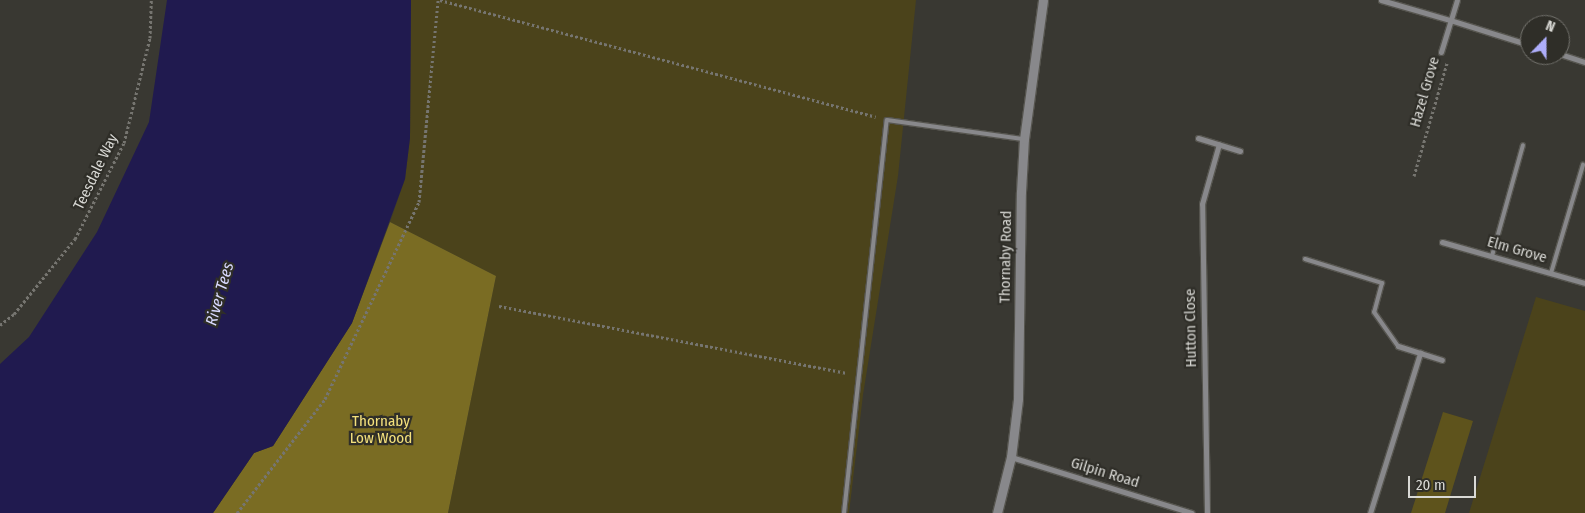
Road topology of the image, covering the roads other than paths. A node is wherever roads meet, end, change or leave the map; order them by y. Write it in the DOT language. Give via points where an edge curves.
graph roads {
  1 [pos="1043,0"];
  2 [pos="1381,0"];
  3 [pos="1457,0"];
  4 [pos="1450,20"];
  5 [pos="1520,42"];
  6 [pos="1441,52"];
  7 [pos="1570,57"];
  8 [pos="1585,62"];
  9 [pos="1198,138"];
  10 [pos="1024,139"];
  11 [pos="1219,144"];
  12 [pos="1523,145"];
  13 [pos="1240,151"];
  14 [pos="1583,165"];
  15 [pos="1442,242"];
  16 [pos="1492,256"];
  17 [pos="1305,259"];
  18 [pos="1551,273"];
  19 [pos="1585,283"];
  20 [pos="1398,346"];
  21 [pos="1420,353"];
  22 [pos="1442,360"];
  23 [pos="1011,457"];
  24 [pos="844,513"];
  25 [pos="997,513"];
  26 [pos="1192,513"];
  27 [pos="1207,513"];
  28 [pos="1370,513"];
  1 -- 10 [label="street, Thornaby Road"];
  2 -- 4 [label="street"];
  3 -- 4 [label="street, Hazel Grove"];
  4 -- 5 [label="street"];
  4 -- 6 [label="street, Hazel Grove"];
  7 -- 8 [label="street"];
  9 -- 11 [label="street"];
  10 -- 23 [label="street, Thornaby Road" via="1018,399"];
  10 -- 24 [label="lane" via="887,120"];
  11 -- 13 [label="street"];
  11 -- 27 [label="street, Hutton Close" via="1202,204"];
  12 -- 16 [label="lane"];
  14 -- 18 [label="lane"];
  15 -- 16 [label="street, Elm Grove"];
  16 -- 18 [label="street, Elm Grove"];
  17 -- 20 [label="lane" via="1382,282 1374,312"];
  18 -- 19 [label="street, Elm Grove"];
  20 -- 21 [label="street"];
  21 -- 22 [label="street"];
  21 -- 28 [label="street"];
  23 -- 25 [label="street, Thornaby Road"];
  23 -- 26 [label="street, Gilpin Road"];
}
